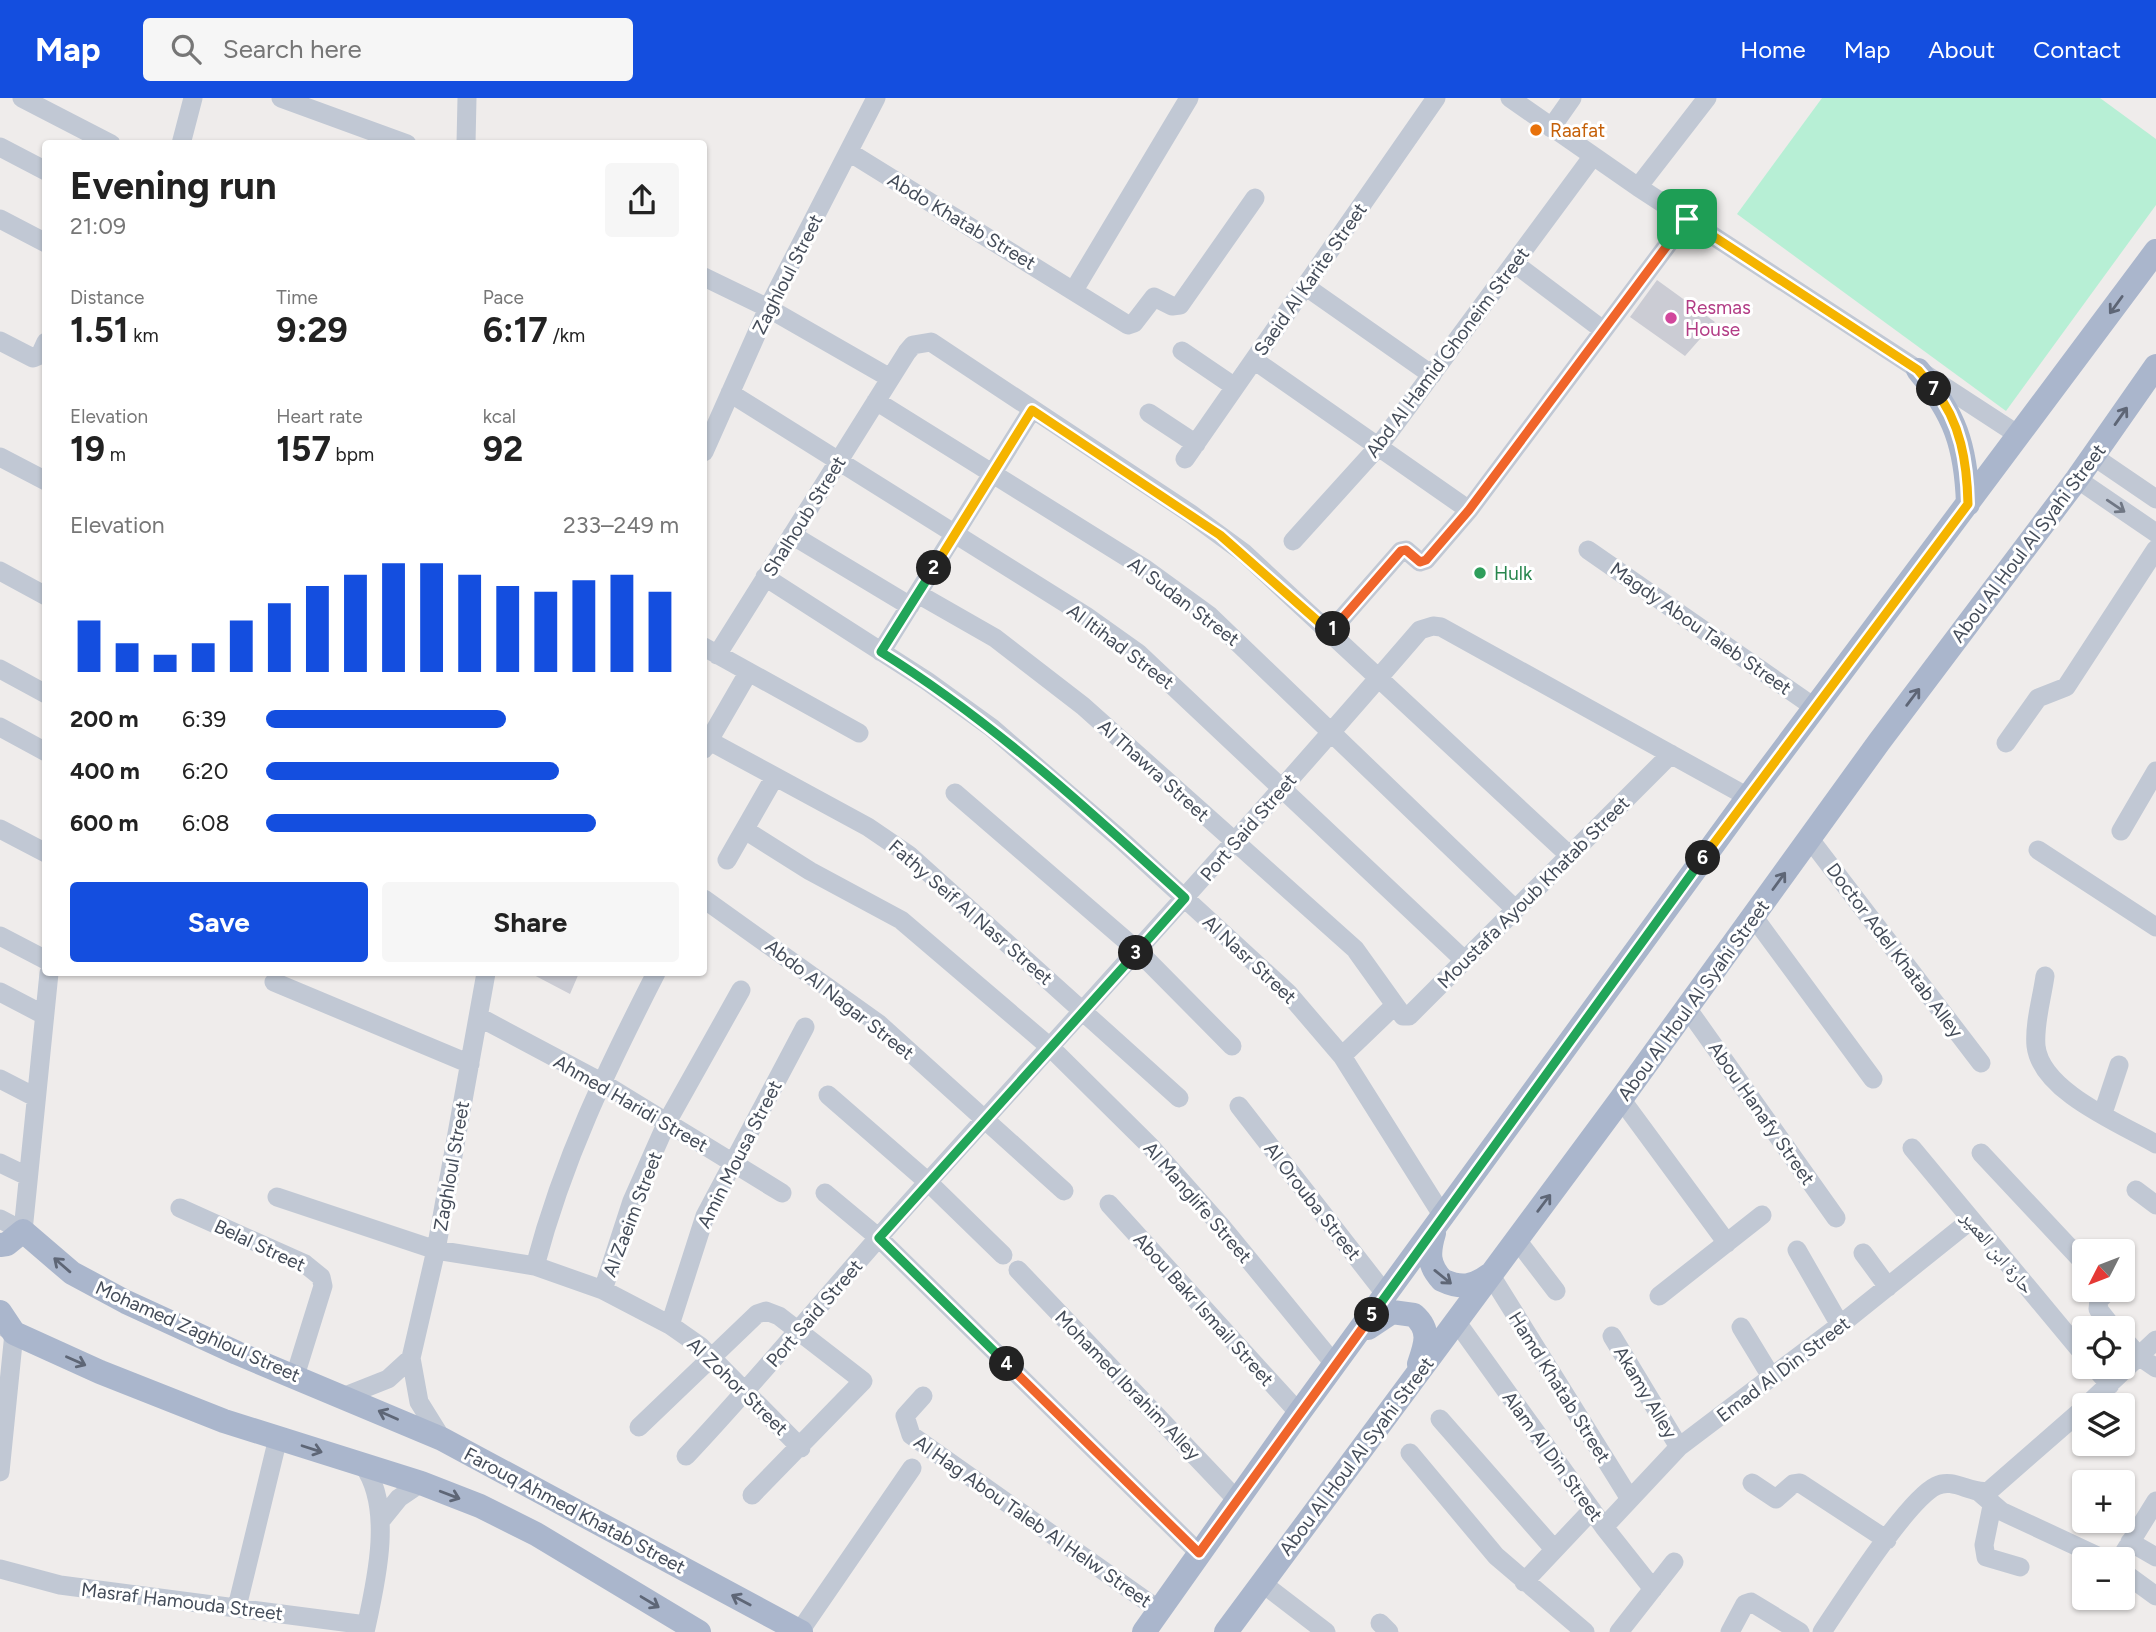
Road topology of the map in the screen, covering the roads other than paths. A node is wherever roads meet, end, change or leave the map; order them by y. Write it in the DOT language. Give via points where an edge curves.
graph roads {
  1 [pos="22,98"];
  2 [pos="193,98"];
  3 [pos="281,98"];
  4 [pos="467,98"];
  5 [pos="1189,98"];
  6 [pos="1436,98"];
  7 [pos="1510,98"];
  8 [pos="1572,98"];
  9 [pos="1707,98"];
  10 [pos="872,99"];
  11 [pos="1550,128"];
  12 [pos="103,140"];
  13 [pos="182,140"];
  14 [pos="396,140"];
  15 [pos="466,140"];
  16 [pos="0,147"];
  17 [pos="849,152"];
  18 [pos="1593,156"];
  19 [pos="42,169"];
  20 [pos="1638,187"];
  21 [pos="1255,198"];
  22 [pos="0,219"];
  23 [pos="1687,219"];
  24 [pos="42,241"];
  25 [pos="2156,251"];
  26 [pos="1514,263"];
  27 [pos="707,278"];
  28 [pos="1305,286"];
  29 [pos="1074,290"];
  30 [pos="768,308"];
  31 [pos="1603,330"];
  32 [pos="0,341"];
  33 [pos="42,351"];
  34 [pos="1182,351"];
  35 [pos="1254,360"];
  36 [pos="2156,366"];
  37 [pos="1918,370"];
  38 [pos="1432,374"];
  39 [pos="890,378"];
  40 [pos="1235,387"];
  41 [pos="730,393"];
  42 [pos="876,401"];
  43 [pos="1032,410"];
  44 [pos="1149,413"];
  45 [pos="2020,436"];
  46 [pos="707,445"];
  47 [pos="1378,447"];
  48 [pos="2093,456"];
  49 [pos="0,457"];
  50 [pos="838,463"];
  51 [pos="992,473"];
  52 [pos="42,479"];
  53 [pos="2077,479"];
  54 [pos="2156,499"];
  55 [pos="1968,504"];
  56 [pos="1469,510"];
  57 [pos="2156,533"];
  58 [pos="793,535"];
  59 [pos="954,535"];
  60 [pos="1293,541"];
  61 [pos="2156,549"];
  62 [pos="1588,550"];
  63 [pos="0,571"];
  64 [pos="765,577"];
  65 [pos="42,594"];
  66 [pos="914,600"];
  67 [pos="1330,632"];
  68 [pos="710,651"];
  69 [pos="881,652"];
  70 [pos="0,669"];
  71 [pos="748,673"];
  72 [pos="1379,678"];
  73 [pos="42,692"];
  74 [pos="1814,707"];
  75 [pos="0,727"];
  76 [pos="859,733"];
  77 [pos="1331,733"];
  78 [pos="707,739"];
  79 [pos="707,743"];
  80 [pos="2006,743"];
  81 [pos="42,750"];
  82 [pos="1671,754"];
  83 [pos="2156,771"];
  84 [pos="774,778"];
  85 [pos="1283,787"];
  86 [pos="954,793"];
  87 [pos="1748,797"];
  88 [pos="0,829"];
  89 [pos="745,830"];
  90 [pos="2121,831"];
  91 [pos="1809,838"];
  92 [pos="1234,842"];
  93 [pos="2038,850"];
  94 [pos="42,851"];
  95 [pos="1569,855"];
  96 [pos="727,860"];
  97 [pos="1185,898"];
  98 [pos="707,902"];
  99 [pos="1515,909"];
  100 [pos="1753,916"];
  101 [pos="2156,927"];
  102 [pos="0,936"];
  103 [pos="1138,951"];
  104 [pos="42,958"];
  105 [pos="1464,960"];
  106 [pos="49,976"];
  107 [pos="486,976"];
  108 [pos="654,976"];
  109 [pos="2045,976"];
  110 [pos="274,982"];
  111 [pos="741,990"];
  112 [pos="0,992"];
  113 [pos="1394,1006"];
  114 [pos="1687,1008"];
  115 [pos="1085,1011"];
  116 [pos="44,1015"];
  117 [pos="479,1017"];
  118 [pos="804,1027"];
  119 [pos="1232,1046"];
  120 [pos="1051,1048"];
  121 [pos="1342,1056"];
  122 [pos="1982,1063"];
  123 [pos="470,1064"];
  124 [pos="2119,1065"];
  125 [pos="0,1079"];
  126 [pos="1873,1079"];
  127 [pos="601,1082"];
  128 [pos="828,1095"];
  129 [pos="35,1097"];
  130 [pos="1179,1098"];
  131 [pos="1621,1099"];
  132 [pos="1239,1107"];
  133 [pos="2103,1113"];
  134 [pos="986,1120"];
  135 [pos="667,1122"];
  136 [pos="2156,1144"];
  137 [pos="1912,1148"];
  138 [pos="1981,1153"];
  139 [pos="0,1163"];
  140 [pos="733,1163"];
  141 [pos="27,1176"];
  142 [pos="928,1182"];
  143 [pos="2136,1190"];
  144 [pos="1064,1191"];
  145 [pos="782,1193"];
  146 [pos="825,1193"];
  147 [pos="277,1198"];
  148 [pos="1109,1204"];
  149 [pos="2156,1205"];
  150 [pos="180,1208"];
  151 [pos="1762,1215"];
  152 [pos="1836,1218"];
  153 [pos="0,1219"];
  154 [pos="1971,1220"];
  155 [pos="1439,1224"];
  156 [pos="23,1231"];
  157 [pos="879,1238"];
  158 [pos="1517,1240"];
  159 [pos="1727,1243"];
  160 [pos="0,1245"];
  161 [pos="436,1250"];
  162 [pos="1797,1250"];
  163 [pos="2072,1250"];
  164 [pos="1863,1253"];
  165 [pos="1003,1255"];
  166 [pos="535,1266"];
  167 [pos="1018,1270"];
  168 [pos="1490,1274"];
  169 [pos="1888,1287"];
  170 [pos="603,1290"];
  171 [pos="1556,1291"];
  172 [pos="1386,1295"];
  173 [pos="1659,1297"];
  174 [pos="0,1312"];
  175 [pos="1456,1321"];
  176 [pos="670,1325"];
  177 [pos="1840,1325"];
  178 [pos="1741,1327"];
  179 [pos="7,1329"];
  180 [pos="799,1330"];
  181 [pos="1358,1335"];
  182 [pos="1612,1336"];
  183 [pos="2156,1340"];
  184 [pos="2072,1341"];
  185 [pos="2135,1350"];
  186 [pos="411,1358"];
  187 [pos="714,1358"];
  188 [pos="2148,1362"];
  189 [pos="1335,1365"];
  190 [pos="295,1376"];
  191 [pos="1414,1378"];
  192 [pos="1772,1378"];
  193 [pos="2105,1379"];
  194 [pos="2110,1385"];
  195 [pos="747,1392"];
  196 [pos="2101,1393"];
  197 [pos="345,1396"];
  198 [pos="923,1396"];
  199 [pos="1299,1413"];
  200 [pos="2072,1418"];
  201 [pos="1440,1419"];
  202 [pos="639,1427"];
  203 [pos="2,1431"];
  204 [pos="278,1438"];
  205 [pos="442,1439"];
  206 [pos="1679,1447"];
  207 [pos="801,1448"];
  208 [pos="1410,1453"];
  209 [pos="686,1457"];
  210 [pos="363,1465"];
  211 [pos="912,1468"];
  212 [pos="0,1472"];
  213 [pos="421,1483"];
  214 [pos="1752,1483"];
  215 [pos="752,1495"];
  216 [pos="1630,1499"];
  217 [pos="1985,1499"];
  218 [pos="1237,1500"];
  219 [pos="1592,1510"];
  220 [pos="2154,1510"];
  221 [pos="382,1519"];
  222 [pos="1604,1527"];
  223 [pos="1887,1540"];
  224 [pos="2130,1542"];
  225 [pos="2080,1547"];
  226 [pos="2127,1547"];
  227 [pos="1554,1549"];
  228 [pos="1199,1553"];
  229 [pos="2156,1558"];
  230 [pos="1674,1562"];
  231 [pos="2020,1567"];
  232 [pos="0,1569"];
  233 [pos="2135,1581"];
  234 [pos="1524,1582"];
  235 [pos="1262,1583"];
  236 [pos="1653,1589"];
  237 [pos="2156,1596"];
  238 [pos="237,1607"];
  239 [pos="1159,1610"];
  240 [pos="365,1628"];
  241 [pos="699,1632"];
  242 [pos="800,1632"];
  243 [pos="1144,1632"];
  244 [pos="1226,1632"];
  245 [pos="1326,1632"];
  246 [pos="1585,1632"];
  247 [pos="1619,1632"];
  248 [pos="1730,1632"];
  249 [pos="1800,1632"];
  250 [pos="1822,1632"];
  1 -- 12 [label="street"];
  2 -- 13 [label="street"];
  3 -- 14 [label="street"];
  4 -- 15 [label="street"];
  5 -- 29 [label="street"];
  6 -- 28 [label="street, Saeid Al Karite Street"];
  7 -- 11 [label="street"];
  8 -- 11 [label="street"];
  9 -- 20 [label="street"];
  10 -- 17 [label="street, Zaghloul Street"];
  11 -- 18 [label="street"];
  16 -- 19 [label="street"];
  17 -- 29 [label="street, Abdo Khatab Street"];
  17 -- 30 [label="street, Zaghloul Street"];
  18 -- 20 [label="street"];
  18 -- 26 [label="street, Abd Al Hamid Ghoneim Street"];
  20 -- 23 [label="street"];
  21 -- 29 [label="street, Abdo Khatab Street" via="1180,305 1154,297 1128,325"];
  22 -- 24 [label="street"];
  23 -- 31 [label="street"];
  23 -- 37 [label="street"];
  25 -- 45 [label="main road, one-way"];
  26 -- 31 [label="street"];
  26 -- 38 [label="street, Abd Al Hamid Ghoneim Street"];
  27 -- 30 [label="street"];
  28 -- 35 [label="street, Saeid Al Karite Street"];
  28 -- 38 [label="street"];
  30 -- 39 [label="street"];
  30 -- 41 [label="street, Zaghloul Street"];
  31 -- 56 [label="street"];
  32 -- 33 [label="street" via="33,358"];
  34 -- 40 [label="street"];
  35 -- 40 [label="street, Saeid Al Karite Street"];
  35 -- 47 [label="street"];
  48 -- 36 [label="main road, Abou Al Houl Al Syahi Street, one-way"];
  37 -- 45 [label="street"];
  37 -- 55 [label="main road" via="1942,398 1958,431 1967,467"];
  38 -- 47 [label="street, Abd Al Hamid Ghoneim Street"];
  39 -- 42 [label="street, Shalhoub Street"];
  39 -- 43 [label="street, Shalhoub Street" via="913,345 930,342"];
  40 -- 44 [label="street, Saeid Al Karite Street" via="1190,452"];
  41 -- 46 [label="street, Zaghloul Street"];
  41 -- 50 [label="street, Al Itihad Street"];
  42 -- 50 [label="street, Shalhoub Street"];
  42 -- 51 [label="street, Al Sudan Street"];
  43 -- 51 [label="street"];
  43 -- 67 [label="street, Shalhoub Street" via="1220,535"];
  45 -- 55 [label="main road"];
  47 -- 56 [label="street"];
  47 -- 60 [label="street, Abd Al Hamid Ghoneim Street"];
  48 -- 53 [label="main road, Abou Al Houl Al Syahi Street"];
  48 -- 54 [label="street"];
  49 -- 52 [label="street"];
  50 -- 58 [label="street, Shalhoub Street"];
  50 -- 59 [label="street, Al Itihad Street"];
  51 -- 59 [label="street"];
  51 -- 77 [label="street, Al Sudan Street" via="1144,568 1210,616"];
  53 -- 57 [label="street, one-way"];
  91 -- 53 [label="main road, Abou Al Houl Al Syahi Street, one-way"];
  55 -- 74 [label="main road"];
  56 -- 67 [label="street" via="1424,561 1401,551"];
  58 -- 64 [label="street, Shalhoub Street"];
  58 -- 66 [label="street, Al Thawra Street"];
  59 -- 66 [label="street"];
  59 -- 85 [label="street, Al Itihad Street" via="1086,615 1138,653"];
  61 -- 80 [label="street" via="2066,687 2038,698"];
  62 -- 74 [label="street, Magdy Abou Taleb Street"];
  63 -- 65 [label="street"];
  64 -- 68 [label="street, Shalhoub Street"];
  64 -- 69 [label="street, Al Nasr Street"];
  66 -- 69 [label="street"];
  66 -- 92 [label="street, Al Thawra Street" via="995,638 1042,671"];
  67 -- 72 [label="street, Shalhoub Street"];
  68 -- 71 [label="street"];
  69 -- 97 [label="street, Al Nasr Street" via="992,728"];
  70 -- 73 [label="street"];
  71 -- 76 [label="street"];
  71 -- 78 [label="street"];
  72 -- 77 [label="street, Port Said Street"];
  72 -- 82 [label="street, Port Said Street" via="1420,631 1441,627"];
  72 -- 95 [label="street, Shalhoub Street"];
  74 -- 87 [label="main road"];
  75 -- 81 [label="street"];
  77 -- 85 [label="street, Port Said Street"];
  77 -- 99 [label="street, Al Sudan Street"];
  79 -- 84 [label="street, Fathy Seif Al Nasr Street"];
  82 -- 87 [label="street, Port Said Street"];
  82 -- 95 [label="street, Moustafa Ayoub Khatab Street"];
  83 -- 90 [label="street"];
  84 -- 89 [label="street"];
  84 -- 115 [label="street, Fathy Seif Al Nasr Street" via="868,827 909,855"];
  85 -- 92 [label="street, Port Said Street"];
  85 -- 105 [label="street, Al Itihad Street"];
  86 -- 103 [label="street"];
  87 -- 155 [label="main road"];
  88 -- 94 [label="street"];
  89 -- 96 [label="street"];
  89 -- 120 [label="street, Al Manglife Street" via="901,920"];
  100 -- 91 [label="main road, Abou Al Houl Al Syahi Street, one-way"];
  91 -- 122 [label="street, Doctor Adel Khatab Alley"];
  92 -- 97 [label="street, Port Said Street"];
  92 -- 113 [label="street, Al Thawra Street" via="1355,948"];
  93 -- 101 [label="street"];
  95 -- 99 [label="street, Moustafa Ayoub Khatab Street"];
  97 -- 103 [label="street, Port Said Street"];
  97 -- 121 [label="street, Al Nasr Street" via="1288,993"];
  98 -- 134 [label="street, Abdo Al Nagar Street" via="878,1024"];
  99 -- 105 [label="street, Moustafa Ayoub Khatab Street"];
  100 -- 114 [label="main road, Abou Al Houl Al Syahi Street"];
  100 -- 126 [label="street"];
  102 -- 104 [label="street"];
  103 -- 115 [label="street, Port Said Street"];
  103 -- 119 [label="street"];
  105 -- 113 [label="street, Moustafa Ayoub Khatab Street" via="1409,1016"];
  106 -- 116 [label="street"];
  107 -- 117 [label="street, Zaghloul Street"];
  108 -- 127 [label="street"];
  109 -- 133 [label="street" via="2036,1042 2040,1062 2060,1087"];
  110 -- 123 [label="street"];
  111 -- 135 [label="street, Al Zaeim Street"];
  112 -- 116 [label="street"];
  113 -- 121 [label="street"];
  114 -- 131 [label="main road, Abou Al Houl Al Syahi Street"];
  114 -- 152 [label="street, Abou Hanafy Street"];
  115 -- 120 [label="street, Port Said Street"];
  115 -- 130 [label="street, Fathy Seif Al Nasr Street"];
  116 -- 129 [label="street"];
  117 -- 123 [label="street, Zaghloul Street"];
  117 -- 127 [label="street, Ahmed Haridi Street"];
  118 -- 140 [label="street, Amin Mousa Street"];
  120 -- 134 [label="street, Port Said Street"];
  120 -- 189 [label="street, Al Manglife Street" via="1222,1227"];
  121 -- 155 [label="street, Al Nasr Street"];
  123 -- 161 [label="street, Zaghloul Street"];
  124 -- 133 [label="street"];
  125 -- 129 [label="street"];
  127 -- 135 [label="street, Ahmed Haridi Street"];
  127 -- 166 [label="street" via="572,1146"];
  128 -- 142 [label="street"];
  129 -- 141 [label="street"];
  158 -- 131 [label="main road, Abou Al Houl Al Syahi Street, one-way"];
  131 -- 159 [label="street"];
  132 -- 172 [label="street, Al Orouba Street"];
  133 -- 136 [label="street"];
  134 -- 142 [label="street, Port Said Street"];
  134 -- 144 [label="street, Abdo Al Nagar Street"];
  135 -- 140 [label="street, Ahmed Haridi Street"];
  135 -- 170 [label="street, Al Zaeim Street" via="632,1201"];
  137 -- 154 [label="street, حارة ابن العمير"];
  138 -- 163 [label="street"];
  139 -- 141 [label="street"];
  140 -- 145 [label="street, Ahmed Haridi Street"];
  140 -- 176 [label="street, Amin Mousa Street" via="705,1216"];
  141 -- 156 [label="street"];
  142 -- 157 [label="street, Port Said Street"];
  142 -- 165 [label="street"];
  143 -- 149 [label="street"];
  146 -- 157 [label="street"];
  147 -- 161 [label="street, Al Zohor Street"];
  148 -- 199 [label="street, Abou Bakr Ismail Street"];
  150 -- 190 [label="street, Belal Street" via="305,1264 321,1277 323,1286"];
  151 -- 159 [label="street"];
  153 -- 156 [label="street"];
  154 -- 169 [label="street, Emad Al Din Street"];
  154 -- 184 [label="street, حارة ابن العمير"];
  155 -- 168 [label="main road, one-way" via="1429,1250 1442,1280 1466,1287"];
  155 -- 172 [label="main road"];
  156 -- 160 [label="main road"];
  190 -- 156 [label="main road, Mohamed Zaghloul Street, one-way" via="181,1328 72,1273"];
  157 -- 180 [label="street, Port Said Street"];
  157 -- 228 [label="street"];
  158 -- 168 [label="main road, Abou Al Houl Al Syahi Street"];
  158 -- 171 [label="street"];
  159 -- 173 [label="street"];
  161 -- 166 [label="street, Al Zohor Street"];
  161 -- 186 [label="street, Zaghloul Street"];
  162 -- 177 [label="street"];
  164 -- 169 [label="street"];
  166 -- 170 [label="street, Al Zohor Street"];
  167 -- 218 [label="street, Mohamed Ibrahim Alley"];
  168 -- 175 [label="main road, Abou Al Houl Al Syahi Street"];
  168 -- 216 [label="street, Hamd Khatab Street"];
  169 -- 177 [label="street, Emad Al Din Street"];
  170 -- 176 [label="street, Al Zohor Street"];
  172 -- 181 [label="main road"];
  174 -- 179 [label="main road"];
  175 -- 191 [label="main road, Abou Al Houl Al Syahi Street"];
  175 -- 219 [label="street, Alam Al Din Street"];
  176 -- 187 [label="street, Al Zohor Street"];
  177 -- 192 [label="street, Emad Al Din Street"];
  178 -- 192 [label="street"];
  179 -- 203 [label="street"];
  179 -- 204 [label="main road, Farouq Ahmed Khatab Street, one-way" via="149,1392"];
  180 -- 187 [label="street" via="765,1311"];
  180 -- 195 [label="street, Port Said Street"];
  180 -- 207 [label="street" via="863,1381"];
  181 -- 189 [label="main road"];
  181 -- 191 [label="main road" via="1392,1312 1414,1315 1422,1322 1427,1343"];
  182 -- 206 [label="street, Akamy Alley"];
  183 -- 188 [label="street"];
  185 -- 188 [label="street"];
  186 -- 197 [label="street" via="382,1383"];
  186 -- 205 [label="street, Zaghloul Street" via="419,1402"];
  187 -- 195 [label="street, Al Zohor Street"];
  187 -- 202 [label="street"];
  188 -- 194 [label="street"];
  189 -- 199 [label="main road"];
  190 -- 197 [label="main road, Mohamed Zaghloul Street"];
  191 -- 235 [label="main road, Abou Al Houl Al Syahi Street"];
  192 -- 206 [label="street, Emad Al Din Street"];
  193 -- 194 [label="street"];
  194 -- 196 [label="street"];
  195 -- 207 [label="street, Al Zohor Street"];
  195 -- 209 [label="street, Port Said Street"];
  205 -- 197 [label="main road, Farouq Ahmed Khatab Street, one-way"];
  198 -- 239 [label="street, Al Hag Abou Taleb Al Helw Street" via="905,1416 911,1435"];
  199 -- 218 [label="main road"];
  200 -- 217 [label="street"];
  201 -- 227 [label="street"];
  203 -- 212 [label="street"];
  204 -- 210 [label="main road, Farouq Ahmed Khatab Street, one-way"];
  204 -- 238 [label="street"];
  242 -- 205 [label="main road, Farouq Ahmed Khatab Street, one-way"];
  206 -- 216 [label="street, Emad Al Din Street"];
  207 -- 215 [label="street"];
  208 -- 234 [label="street" via="1477,1535"];
  210 -- 213 [label="main road, Farouq Ahmed Khatab Street"];
  210 -- 221 [label="street" via="379,1496"];
  211 -- 242 [label="street, Al Hag Abou Taleb Al Helw Street"];
  213 -- 221 [label="street" via="399,1498"];
  213 -- 241 [label="main road, Farouq Ahmed Khatab Street, one-way" via="536,1534"];
  214 -- 223 [label="street" via="1776,1499 1800,1483"];
  216 -- 222 [label="street, Emad Al Din Street"];
  217 -- 223 [label="street" via="1948,1483 1936,1486"];
  217 -- 225 [label="street"];
  217 -- 231 [label="street" via="1983,1551 1990,1560"];
  218 -- 228 [label="main road"];
  219 -- 222 [label="street, Alam Al Din Street"];
  219 -- 227 [label="street"];
  220 -- 224 [label="street"];
  221 -- 240 [label="street"];
  222 -- 236 [label="street, Alam Al Din Street"];
  223 -- 250 [label="street"];
  224 -- 226 [label="street"];
  224 -- 229 [label="street"];
  227 -- 234 [label="street"];
  228 -- 239 [label="main road"];
  230 -- 236 [label="street"];
  232 -- 238 [label="street, Masraf Hamouda Street" via="60,1585"];
  233 -- 237 [label="street"];
  234 -- 246 [label="street"];
  235 -- 244 [label="main road, Abou Al Houl Al Syahi Street"];
  235 -- 245 [label="street"];
  236 -- 247 [label="street"];
  238 -- 240 [label="street, Masraf Hamouda Street"];
  239 -- 243 [label="main road"];
  248 -- 249 [label="street" via="1749,1602"];
}
